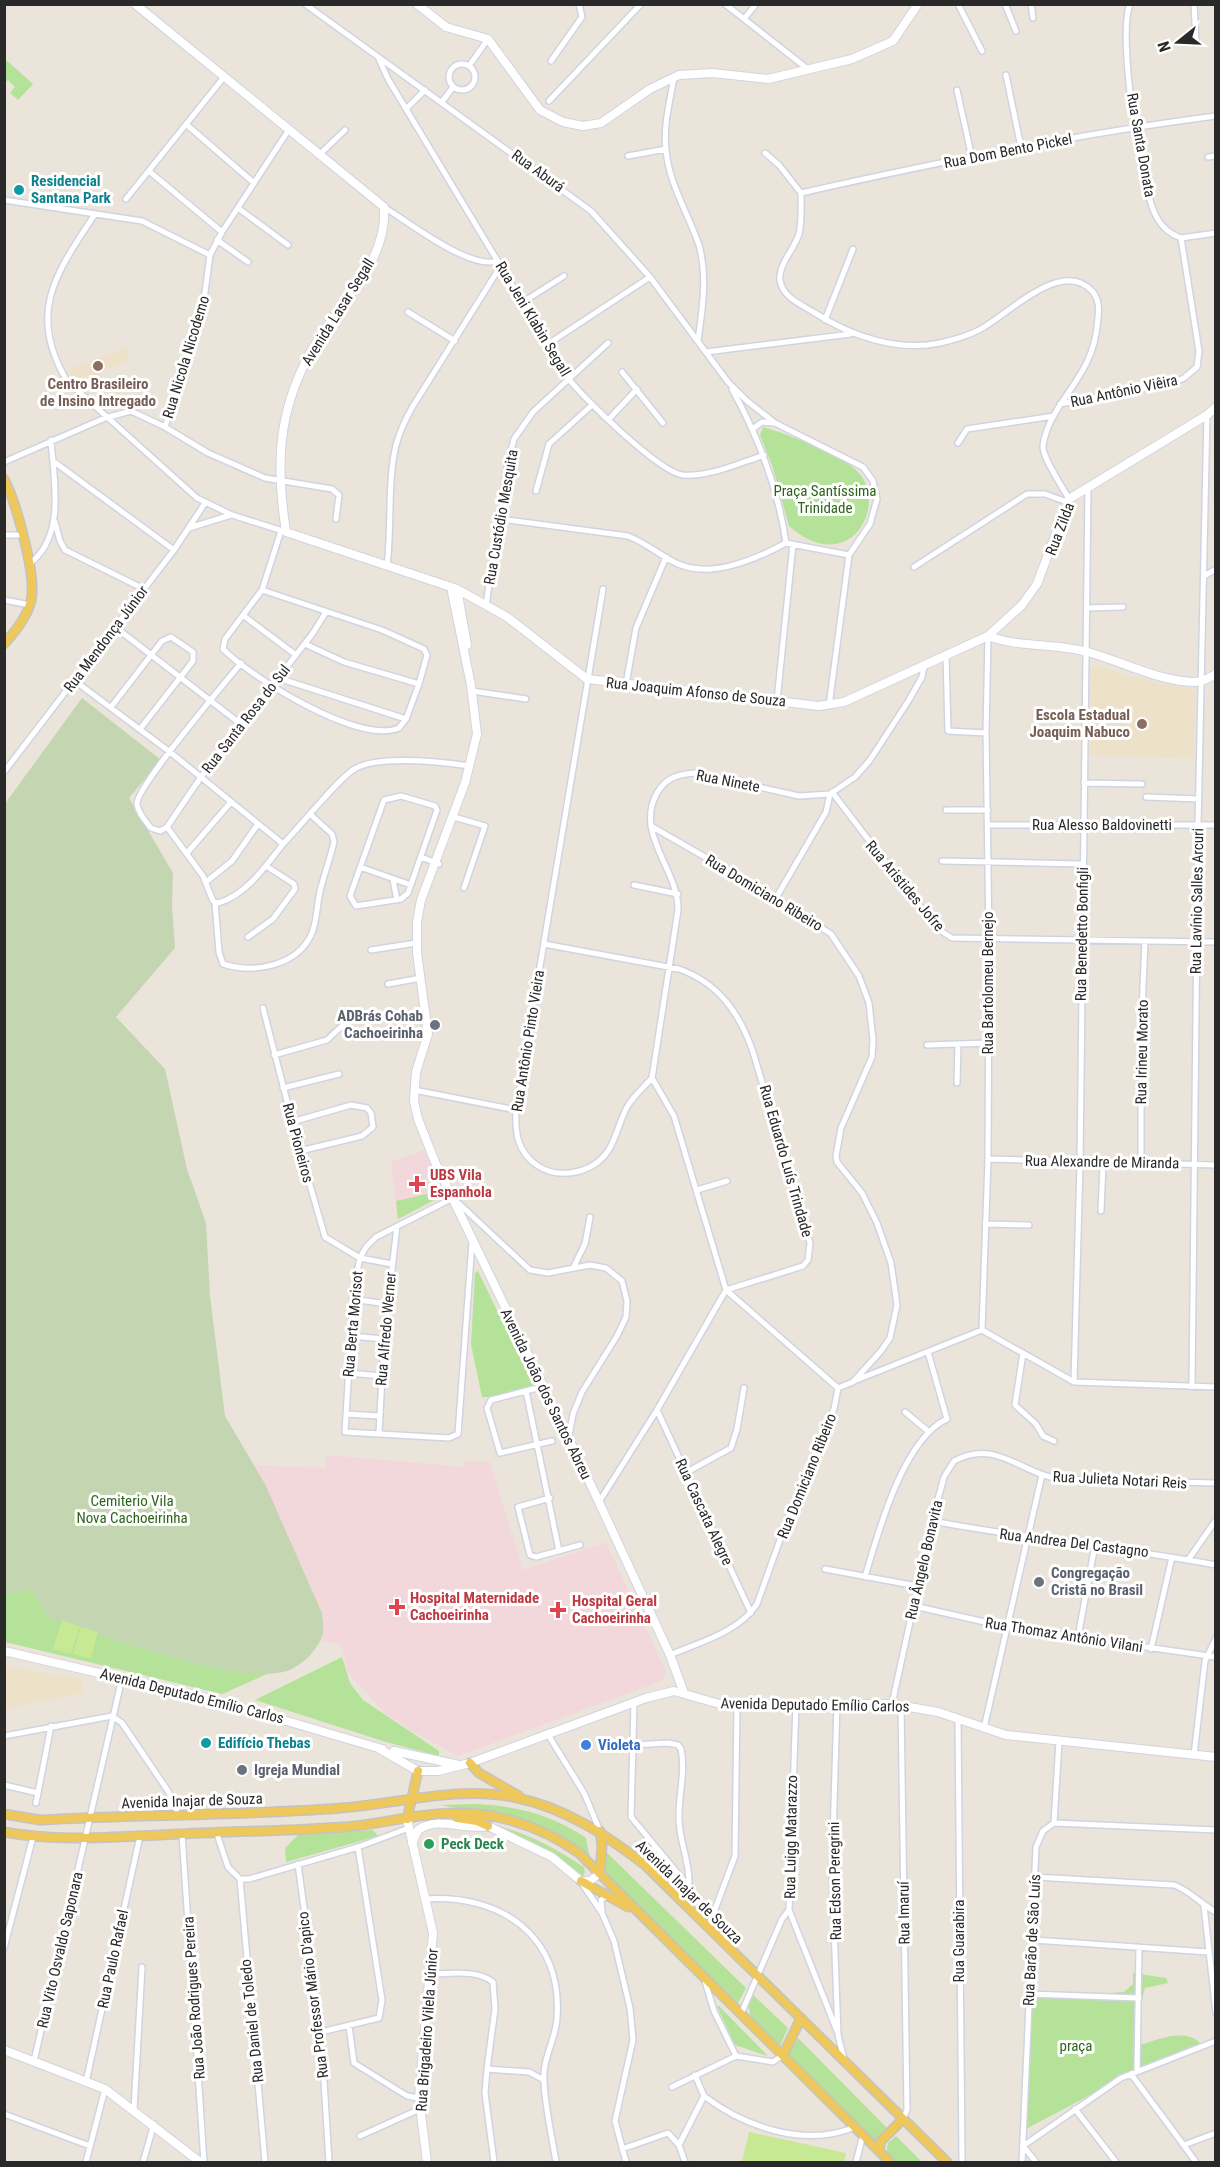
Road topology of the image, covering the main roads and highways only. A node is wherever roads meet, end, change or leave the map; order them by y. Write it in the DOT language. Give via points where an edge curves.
graph roads {
  1 [pos="135,4"];
  2 [pos="417,4"];
  3 [pos="918,4"];
  4 [pos="1215,407"];
  5 [pos="5,482"];
  6 [pos="284,532"];
  7 [pos="454,588"];
  8 [pos="988,636"];
  9 [pos="4,644"];
  10 [pos="1215,674"];
  11 [pos="474,691"];
  12 [pos="456,817"];
  13 [pos="437,863"];
  14 [pos="415,1092"];
  15 [pos="4,1651"];
  16 [pos="684,1693"];
  17 [pos="378,1748"];
  18 [pos="1215,1757"];
  19 [pos="470,1762"];
  20 [pos="460,1766"];
  21 [pos="418,1771"];
  22 [pos="411,1797"];
  23 [pos="525,1800"];
  24 [pos="4,1814"];
  25 [pos="424,1815"];
  26 [pos="40,1820"];
  27 [pos="408,1823"];
  28 [pos="488,1826"];
  29 [pos="600,1831"];
  30 [pos="4,1832"];
  31 [pos="35,1837"];
  32 [pos="412,1843"];
  33 [pos="600,1873"];
  34 [pos="581,1881"];
  35 [pos="635,1909"];
  36 [pos="801,2018"];
  37 [pos="4,2050"];
  38 [pos="783,2055"];
  39 [pos="903,2119"];
  40 [pos="879,2151"];
  41 [pos="202,2163"];
  42 [pos="427,2163"];
  43 [pos="890,2163"];
  44 [pos="946,2163"];
  1 -- 6 [label="main road, Avenida Lasar Segall" via="384,207 384,228 375,253 352,294 309,353 289,397 280,434"];
  2 -- 3 [label="main road" via="446,27 488,39 540,110 575,126 601,123 674,77 712,73 768,79 852,59 885,46 900,33"];
  4 -- 8 [label="main road, Rua Zilda" via="1207,416 1068,500 1047,564 1031,595"];
  5 -- 9 [label="main road" via="22,535 32,591 30,605"];
  6 -- 7 [label="main road, Rua Joaquim Afonso de Souza"];
  7 -- 8 [label="main road, Rua Joaquim Afonso de Souza" via="507,617 587,679 829,706"];
  7 -- 11 [label="main road, Avenida João dos Santos Abreu"];
  8 -- 10 [label="main road" via="1006,642 1086,652 1165,677 1202,682"];
  11 -- 12 [label="main road, Avenida João dos Santos Abreu" via="477,734"];
  11 -- 12 [label="main road, Avenida João dos Santos Abreu" via="479,745"];
  12 -- 13 [label="main road, Avenida João dos Santos Abreu"];
  13 -- 14 [label="main road, Avenida João dos Santos Abreu" via="420,929 432,1036"];
  13 -- 14 [label="main road, Avenida João dos Santos Abreu" via="418,910 416,943 428,1034"];
  14 -- 16 [label="main road, Avenida João dos Santos Abreu" via="417,1119 472,1242 599,1502"];
  15 -- 17 [label="main road, Avenida Deputado Emílio Carlos" via="215,1700"];
  16 -- 18 [label="main road, Avenida Deputado Emílio Carlos" via="737,1705 897,1704 923,1708 1006,1735"];
  16 -- 19 [label="main road, Avenida Deputado Emílio Carlos" via="665,1692"];
  17 -- 20 [label="main road, Avenida Deputado Emílio Carlos"];
  17 -- 21 [label="main road, Avenida Deputado Emílio Carlos"];
  19 -- 20 [label="main road, Avenida Deputado Emílio Carlos"];
  19 -- 23 [label="main road" via="479,1773"];
  20 -- 21 [label="main road, Avenida Deputado Emílio Carlos"];
  21 -- 22 [label="main road"];
  22 -- 23 [label="main road, Avenida Inajar de Souza" via="492,1795"];
  22 -- 26 [label="main road, Avenida Inajar de Souza" via="344,1808"];
  22 -- 27 [label="main road"];
  23 -- 29 [label="main road, Avenida Inajar de Souza"];
  24 -- 26 [label="main road, Avenida Inajar de Souza"];
  25 -- 27 [label="main road"];
  25 -- 28 [label="main road" via="477,1821"];
  25 -- 33 [label="main road" via="482,1815 534,1827 579,1853"];
  26 -- 31 [label="main road" via="43,1830"];
  27 -- 31 [label="main road" via="217,1834"];
  27 -- 32 [label="main road, Rua Brigadeiro Vilela Júnior"];
  28 -- 32 [label="main road" via="435,1823 418,1830"];
  28 -- 34 [label="main road" via="552,1857"];
  29 -- 33 [label="main road"];
  29 -- 36 [label="main road, Avenida Inajar de Souza" via="645,1865"];
  30 -- 31 [label="main road"];
  32 -- 42 [label="main road, Rua Brigadeiro Vilela Júnior" via="433,1933 419,2098"];
  33 -- 34 [label="main road" via="590,1881"];
  33 -- 35 [label="main road"];
  34 -- 35 [label="main road"];
  35 -- 38 [label="main road"];
  36 -- 38 [label="main road"];
  36 -- 39 [label="main road, Avenida Inajar de Souza"];
  37 -- 41 [label="main road" via="105,2089"];
  38 -- 40 [label="main road"];
  39 -- 40 [label="main road" via="881,2141"];
  39 -- 44 [label="main road, Avenida Inajar de Souza"];
  40 -- 43 [label="main road"];
}
